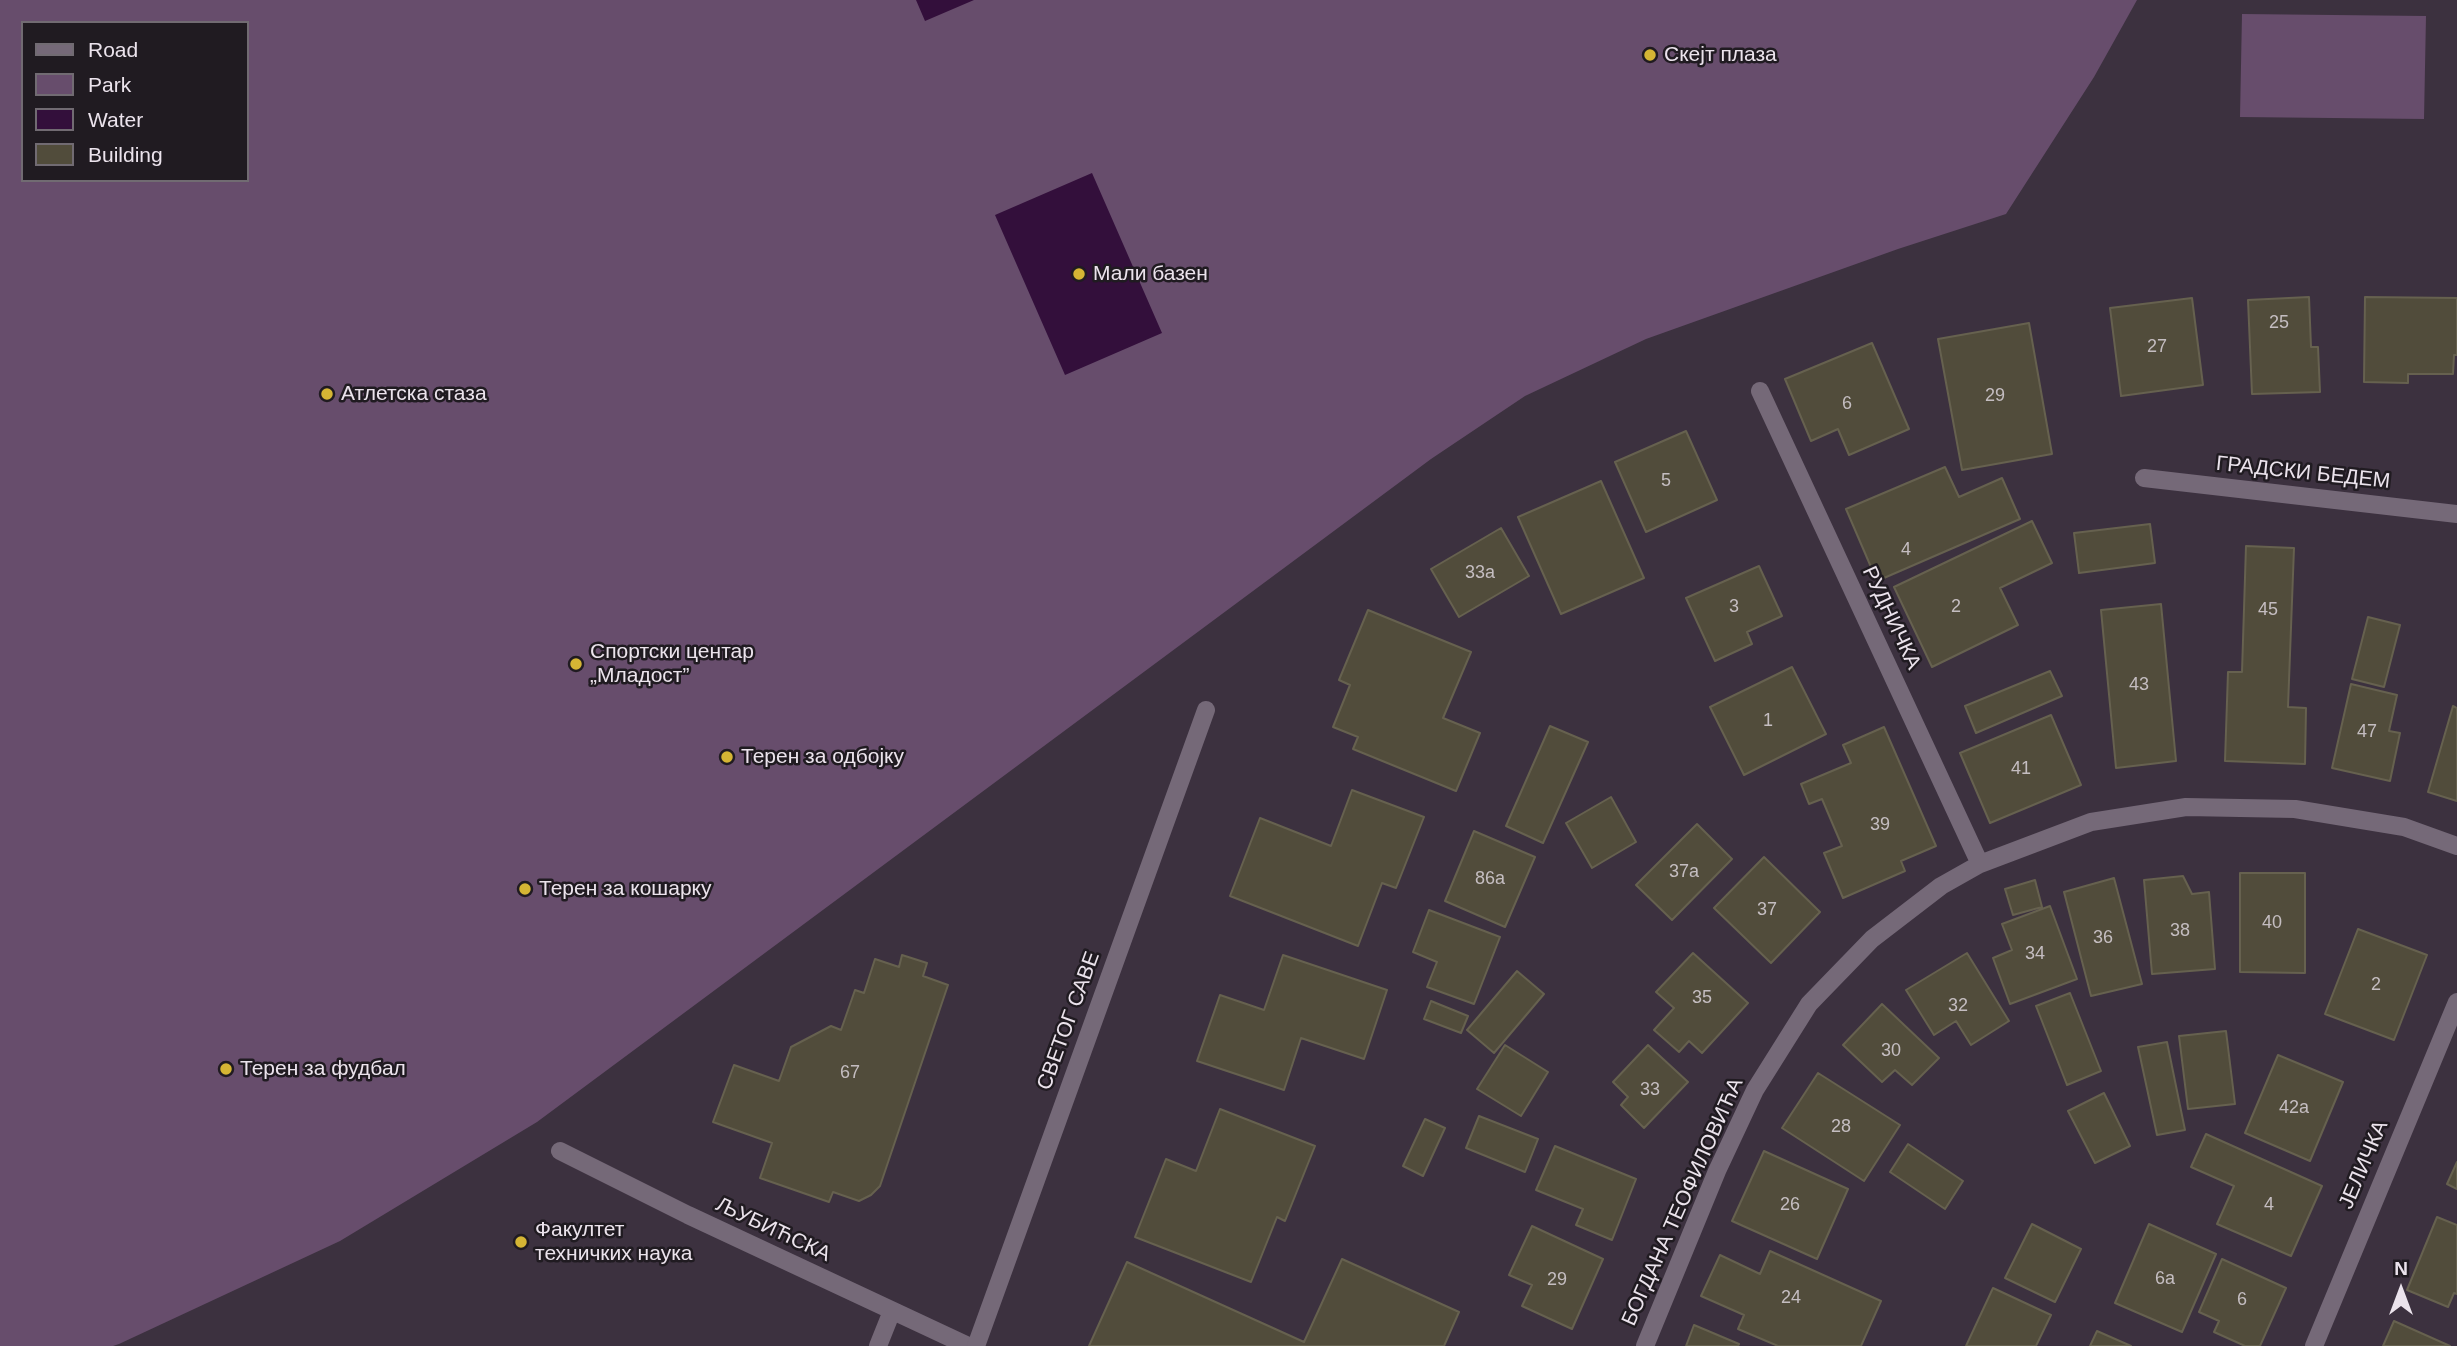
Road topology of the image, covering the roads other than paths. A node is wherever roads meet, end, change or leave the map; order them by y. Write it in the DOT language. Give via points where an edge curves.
graph roads {
  1 [pos="1760,391"];
  2 [pos="2144,478"];
  3 [pos="2457,514"];
  4 [pos="1206,710"];
  5 [pos="2457,846"];
  6 [pos="1980,864"];
  7 [pos="2457,1002"];
  8 [pos="560,1151"];
  9 [pos="892,1311"];
  10 [pos="878,1346"];
  11 [pos="968,1346"];
  12 [pos="976,1346"];
  13 [pos="1645,1346"];
  14 [pos="2314,1346"];
  1 -- 6 [label="street, РУДНИЧКА"];
  2 -- 3 [label="street, ГРАДСКИ БЕДЕМ"];
  4 -- 12 [label="street, СВЕТОГ САВЕ"];
  5 -- 6 [label="street, БОГДАНА ТЕОФИЛОВИЋА" via="2404,827 2295,809 2186,807 2091,822"];
  6 -- 13 [label="street, БОГДАНА ТЕОФИЛОВИЋА" via="1941,886 1872,939 1809,1004 1755,1090"];
  7 -- 14 [label="street, ЈЕЛИЧКА"];
  8 -- 9 [label="street, ЉУБИЋСКА"];
  9 -- 10 [label="street"];
  9 -- 11 [label="street, ЉУБИЋСКА"];
}
